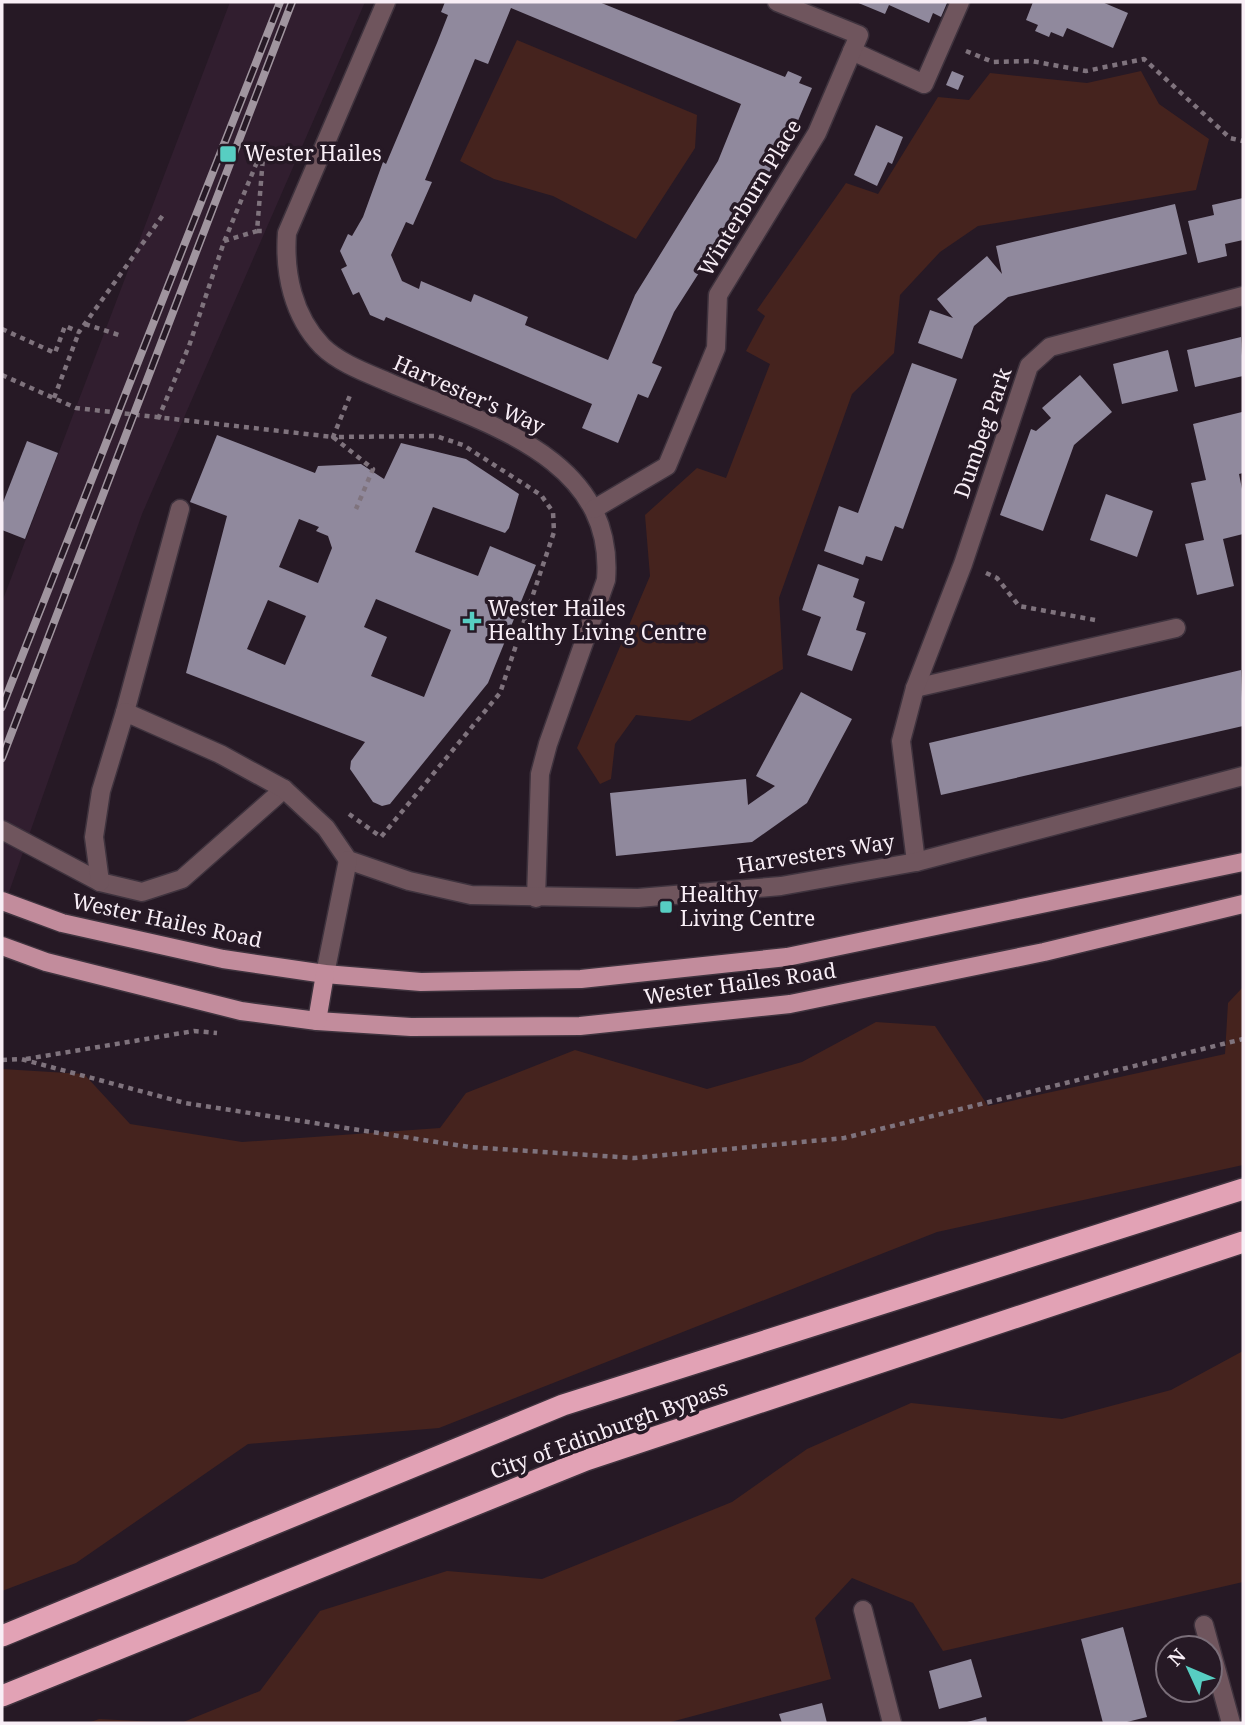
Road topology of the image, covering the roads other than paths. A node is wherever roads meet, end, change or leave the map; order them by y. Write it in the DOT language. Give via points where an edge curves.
graph roads {
  1 [pos="386,2"];
  2 [pos="777,2"];
  3 [pos="960,2"];
  4 [pos="855,43"];
  5 [pos="1243,296"];
  6 [pos="180,509"];
  7 [pos="594,509"];
  8 [pos="1176,628"];
  9 [pos="915,688"];
  10 [pos="125,712"];
  11 [pos="1243,776"];
  12 [pos="284,789"];
  13 [pos="2,830"];
  14 [pos="348,860"];
  15 [pos="916,862"];
  16 [pos="1243,862"];
  17 [pos="100,882"];
  18 [pos="536,898"];
  19 [pos="2,901"];
  20 [pos="1243,904"];
  21 [pos="2,946"];
  22 [pos="325,974"];
  23 [pos="317,1021"];
  24 [pos="1243,1189"];
  25 [pos="1243,1242"];
  26 [pos="863,1610"];
  27 [pos="1204,1625"];
  28 [pos="2,1636"];
  29 [pos="2,1696"];
  30 [pos="892,1723"];
  31 [pos="1231,1723"];
  1 -- 7 [label="street, Harvester's Way" via="287,233 285,260 291,290 303,319 323,348 360,370 525,442 573,479"];
  2 -- 4 [label="street"];
  3 -- 4 [label="street" via="924,84"];
  4 -- 7 [label="street, Winterburn Place" via="817,133 718,295 716,348 667,466"];
  5 -- 9 [label="street, Dumbeg Park" via="1051,347 1029,366 963,564"];
  6 -- 10 [label="street"];
  7 -- 18 [label="street, Harvester's Way" via="608,558 606,580 540,774"];
  8 -- 9 [label="street"];
  9 -- 15 [label="street, Dumbeg Park" via="901,741"];
  10 -- 12 [label="street" via="220,754"];
  10 -- 17 [label="street" via="101,791 94,837"];
  11 -- 15 [label="street, Harvesters Way"];
  12 -- 14 [label="street" via="326,828"];
  12 -- 17 [label="street" via="182,879 142,892"];
  13 -- 17 [label="street"];
  14 -- 18 [label="street, Harvesters Way" via="409,881 471,895"];
  14 -- 22 [label="street"];
  15 -- 18 [label="street, Harvesters Way" via="781,886 638,898"];
  16 -- 22 [label="main road, Wester Hailes Road" via="787,957 581,979 421,982"];
  19 -- 22 [label="main road, Wester Hailes Road" via="62,923 223,959"];
  20 -- 23 [label="main road, Wester Hailes Road" via="1044,952 790,1004 580,1026 411,1027"];
  21 -- 23 [label="main road, Wester Hailes Road" via="46,962 242,1010"];
  22 -- 23 [label="main road"];
  24 -- 28 [label="highway, City of Edinburgh Bypass" via="563,1405"];
  25 -- 29 [label="highway, City of Edinburgh Bypass" via="586,1460"];
  26 -- 30 [label="street"];
  27 -- 31 [label="street"];
}
